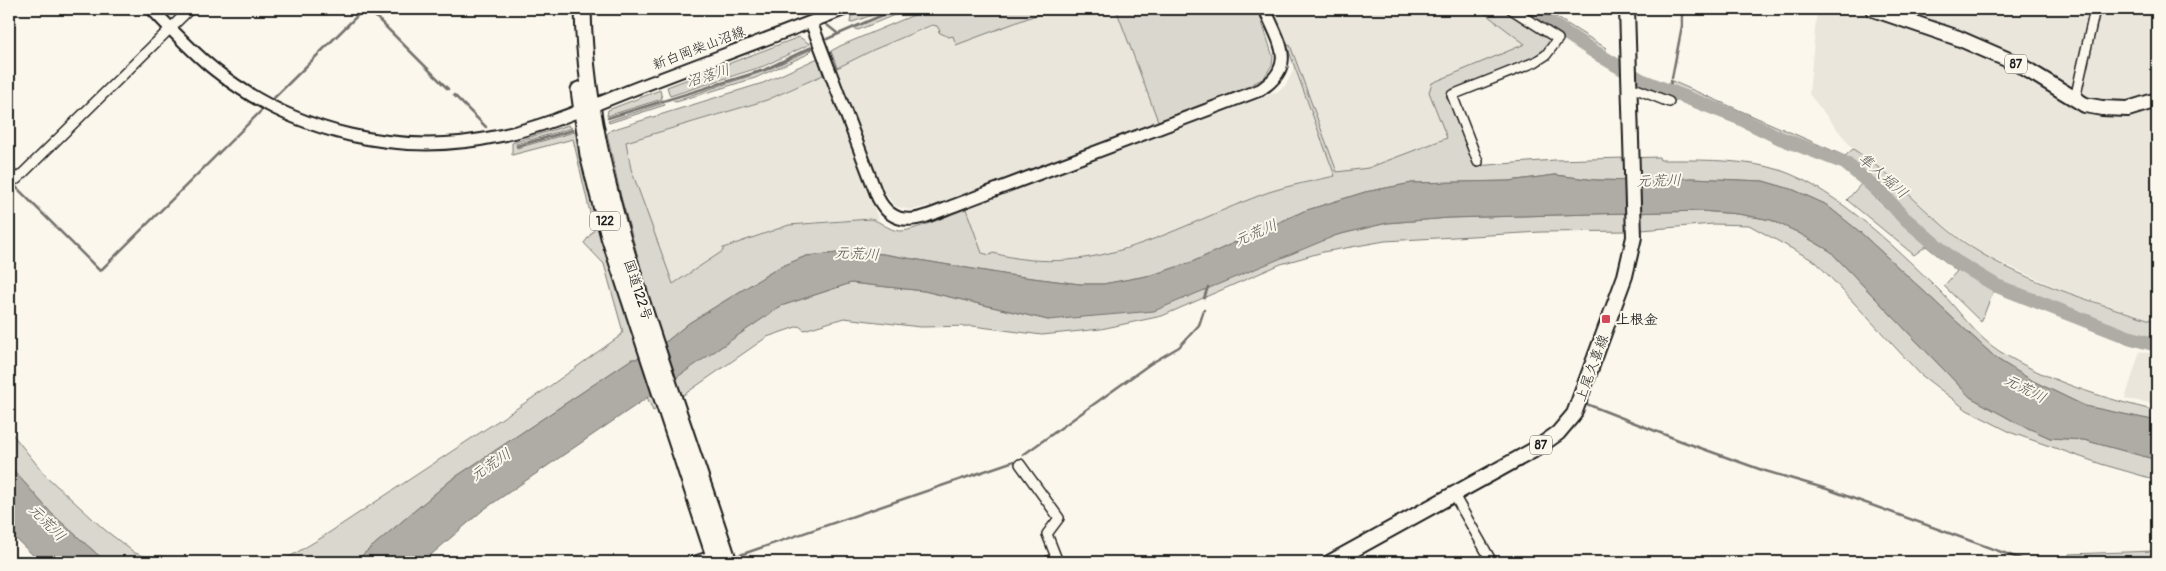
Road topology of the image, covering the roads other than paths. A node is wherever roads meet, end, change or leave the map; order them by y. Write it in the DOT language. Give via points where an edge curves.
graph roads {
  1 [pos="152,9"];
  2 [pos="190,9"];
  3 [pos="572,9"];
  4 [pos="583,9"];
  5 [pos="845,9"];
  6 [pos="1265,9"];
  7 [pos="1511,9"];
  8 [pos="1627,9"];
  9 [pos="1873,9"];
  10 [pos="2095,9"];
  11 [pos="824,12"];
  12 [pos="811,22"];
  13 [pos="170,28"];
  14 [pos="1630,85"];
  15 [pos="2075,99"];
  16 [pos="2157,100"];
  17 [pos="1669,102"];
  18 [pos="586,107"];
  19 [pos="1478,162"];
  20 [pos="9,172"];
  21 [pos="1020,464"];
  22 [pos="1454,494"];
  23 [pos="721,558"];
  24 [pos="696,562"];
  25 [pos="1047,562"];
  26 [pos="1330,562"];
  27 [pos="1492,562"];
  1 -- 13 [label="street, 新白岡柴山沼線"];
  2 -- 13 [label="street"];
  3 -- 18 [label="highway, 国道122号 / 122" via="576,62"];
  4 -- 18 [label="highway, 国道122号 / 122"];
  5 -- 11 [label="street, 新白岡柴山沼線"];
  6 -- 12 [label="street" via="1280,49 1282,65 1278,76 1260,90 909,220 892,216 878,198"];
  7 -- 19 [label="street" via="1558,39 1535,62 1452,95"];
  8 -- 14 [label="main road, 上尾久喜線 / 87"];
  9 -- 15 [label="main road, 87" via="1989,51 2018,64"];
  10 -- 15 [label="street"];
  11 -- 12 [label="street, 新白岡柴山沼線"];
  12 -- 18 [label="street, 新白岡柴山沼線"];
  13 -- 18 [label="street, 新白岡柴山沼線" via="215,71 260,101 298,119 366,138 413,144 475,141 534,127"];
  13 -- 20 [label="street" via="17,179"];
  14 -- 17 [label="street"];
  14 -- 22 [label="main road, 上尾久喜線 / 87" via="1634,228 1630,260 1574,414 1548,440"];
  15 -- 16 [label="main road, 87" via="2085,105 2128,109"];
  18 -- 23 [label="highway, 国道122号 / 122" via="588,155 609,237 644,327"];
  21 -- 25 [label="street" via="1059,518 1047,534 1056,557"];
  22 -- 26 [label="main road, 上尾久喜線 / 87"];
  22 -- 27 [label="street"];
  23 -- 24 [label="street"];
}
